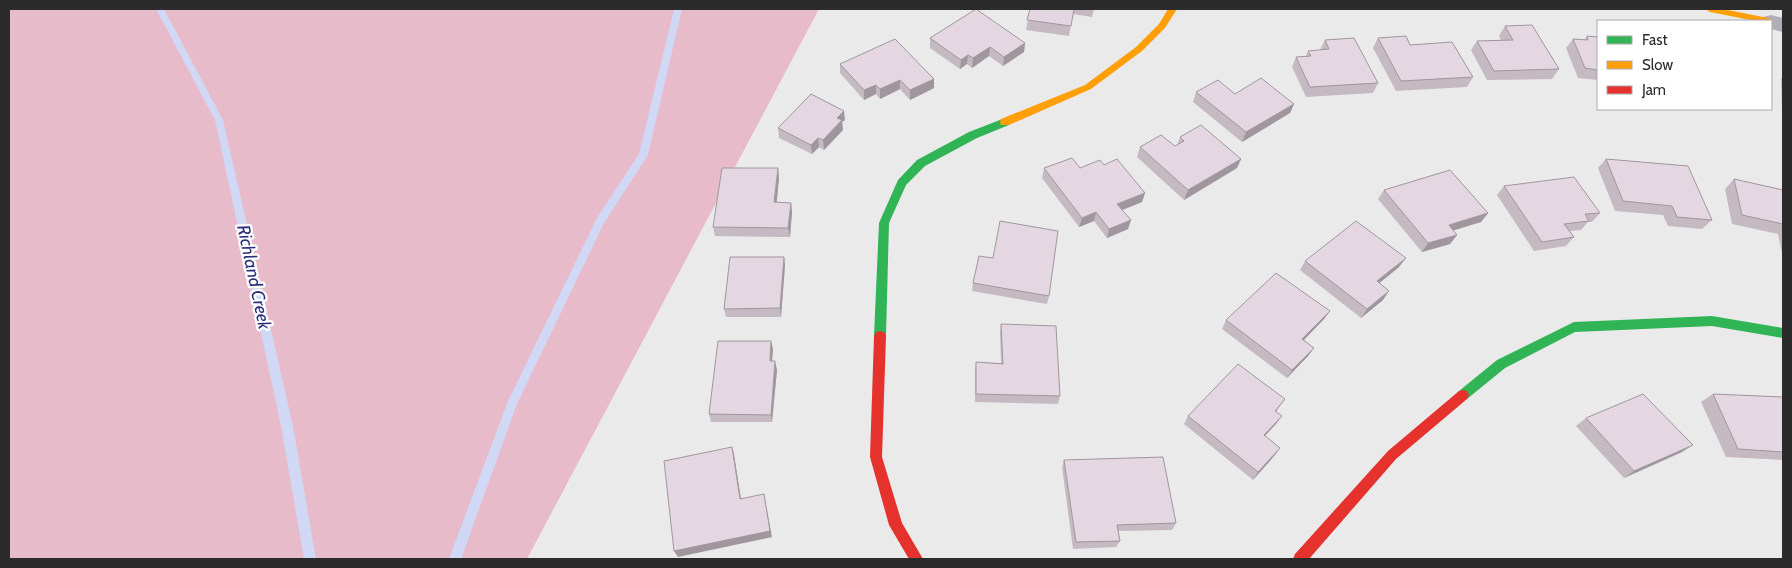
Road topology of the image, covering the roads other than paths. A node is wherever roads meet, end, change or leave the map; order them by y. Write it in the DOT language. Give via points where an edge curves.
graph roads {
  1 [pos="1172,9"];
  2 [pos="1710,9"];
  3 [pos="1760,20"];
  4 [pos="1783,333"];
  5 [pos="916,559"];
  6 [pos="1300,559"];
  1 -- 5 [label="street" via="1162,26 1139,49 1088,87 973,135 921,163 902,183 884,223 876,457 896,525"];
  2 -- 3 [label="street"];
  4 -- 6 [label="street" via="1712,321 1574,328 1501,364 1392,455"];
}
